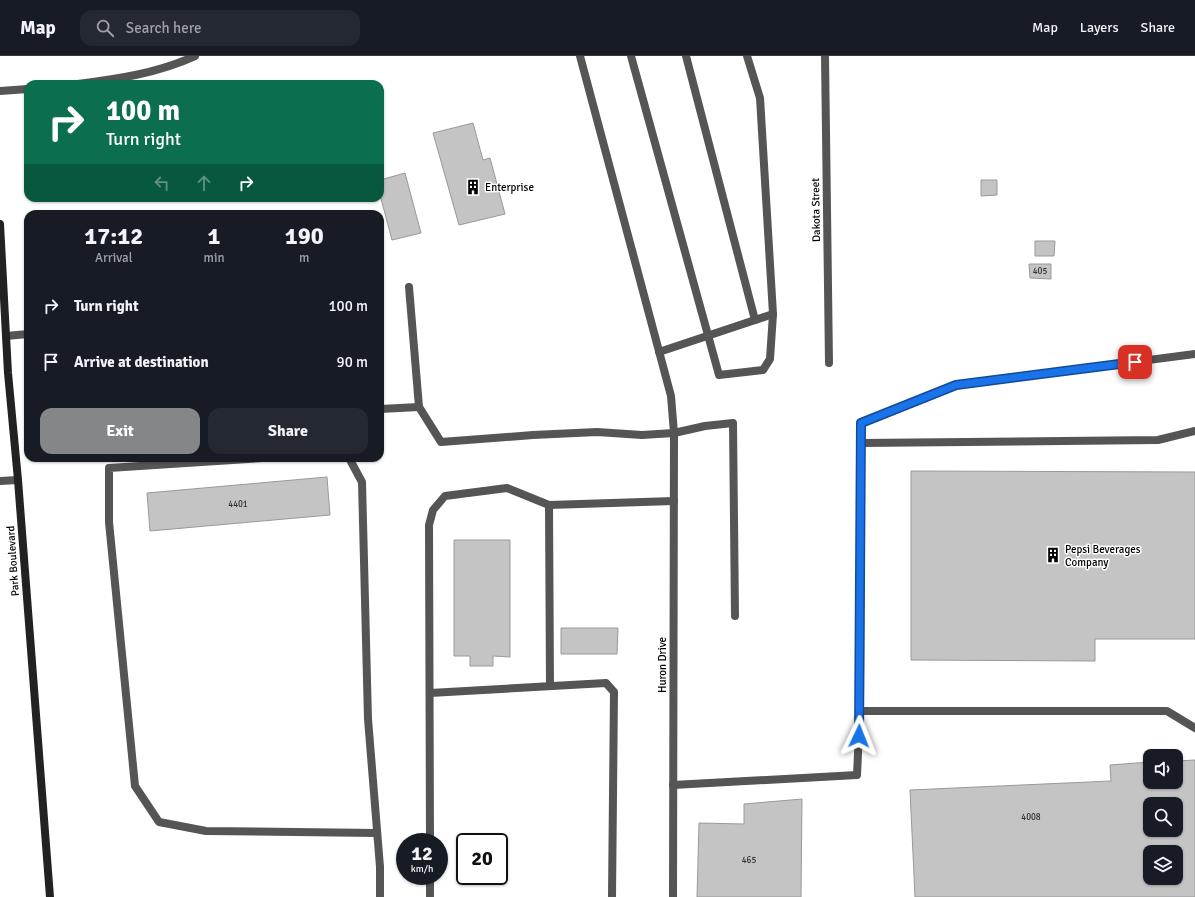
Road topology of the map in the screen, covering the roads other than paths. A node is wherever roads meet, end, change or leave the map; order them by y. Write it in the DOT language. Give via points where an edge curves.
graph roads {
  1 [pos="195,56"];
  2 [pos="580,56"];
  3 [pos="631,56"];
  4 [pos="686,56"];
  5 [pos="747,56"];
  6 [pos="825,56"];
  7 [pos="105,80"];
  8 [pos="24,89"];
  9 [pos="0,91"];
  10 [pos="0,224"];
  11 [pos="409,287"];
  12 [pos="772,314"];
  13 [pos="755,320"];
  14 [pos="24,334"];
  15 [pos="709,335"];
  16 [pos="6,336"];
  17 [pos="659,352"];
  18 [pos="1195,354"];
  19 [pos="829,363"];
  20 [pos="419,407"];
  21 [pos="384,410"];
  22 [pos="1195,431"];
  23 [pos="674,433"];
  24 [pos="861,443"];
  25 [pos="202,462"];
  26 [pos="351,462"];
  27 [pos="18,480"];
  28 [pos="0,481"];
  29 [pos="674,501"];
  30 [pos="549,505"];
  31 [pos="735,616"];
  32 [pos="550,686"];
  33 [pos="430,693"];
  34 [pos="860,711"];
  35 [pos="1195,728"];
  36 [pos="673,785"];
  37 [pos="377,833"];
  38 [pos="430,833"];
  39 [pos="430,885"];
  40 [pos="50,897"];
  41 [pos="380,897"];
  42 [pos="430,897"];
  43 [pos="612,897"];
  44 [pos="673,897"];
  1 -- 7 [label="street" via="180,63 132,76"];
  2 -- 17 [label="street, Huron Drive"];
  3 -- 15 [label="street"];
  4 -- 13 [label="street"];
  5 -- 12 [label="street" via="760,98"];
  6 -- 19 [label="street, Dakota Street"];
  8 -- 9 [label="street"];
  10 -- 16 [label="main road, Park Boulevard"];
  11 -- 20 [label="street"];
  12 -- 13 [label="street"];
  12 -- 15 [label="street" via="770,360 763,370 719,375"];
  13 -- 15 [label="street"];
  14 -- 16 [label="street"];
  15 -- 17 [label="street"];
  16 -- 27 [label="main road, Park Boulevard"];
  17 -- 23 [label="street, Huron Drive" via="671,396"];
  18 -- 24 [label="street" via="956,385 861,423"];
  20 -- 21 [label="street"];
  20 -- 23 [label="street" via="441,442 598,432 642,435"];
  22 -- 24 [label="street" via="1158,440"];
  23 -- 29 [label="street, Huron Drive"];
  23 -- 31 [label="street" via="732,423"];
  24 -- 34 [label="street"];
  25 -- 37 [label="street" via="110,468 109,522 135,786 159,822 206,831"];
  26 -- 37 [label="street" via="362,482 368,718"];
  27 -- 28 [label="street"];
  27 -- 40 [label="main road, Park Boulevard"];
  29 -- 30 [label="street"];
  29 -- 36 [label="street, Huron Drive"];
  30 -- 32 [label="street"];
  30 -- 33 [label="street" via="507,488 445,496 433,510 429,525"];
  32 -- 33 [label="street"];
  32 -- 43 [label="street" via="606,683 614,692"];
  33 -- 38 [label="street"];
  34 -- 35 [label="street" via="1167,711"];
  34 -- 36 [label="street" via="857,775"];
  36 -- 44 [label="street, Huron Drive"];
  37 -- 41 [label="street"];
  39 -- 42 [label="street"];
}
